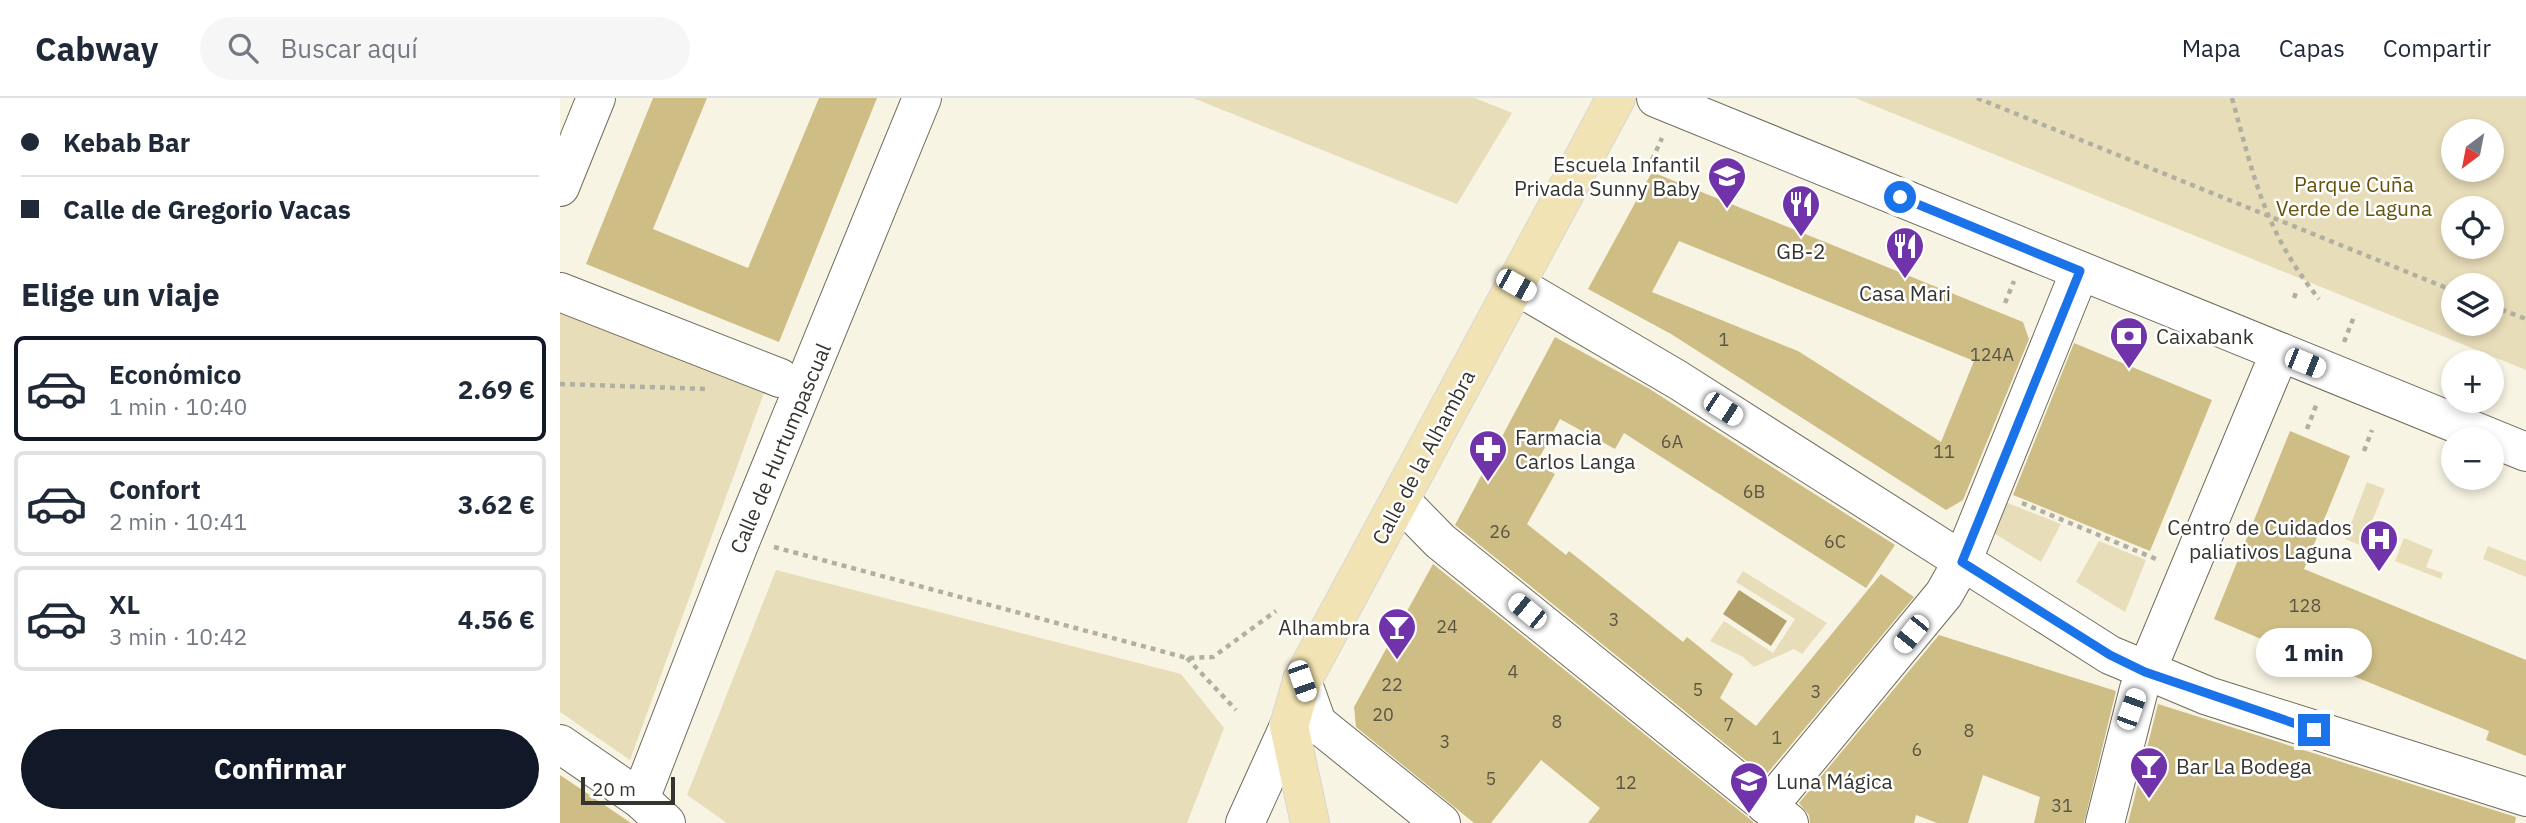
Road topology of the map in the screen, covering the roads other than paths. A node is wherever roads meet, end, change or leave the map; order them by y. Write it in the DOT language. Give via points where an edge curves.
graph roads {
  1 [pos="596,98"];
  2 [pos="922,98"];
  3 [pos="1616,98"];
  4 [pos="1656,98"];
  5 [pos="560,187"];
  6 [pos="2080,271"];
  7 [pos="1516,285"];
  8 [pos="560,292"];
  9 [pos="2280,352"];
  10 [pos="780,378"];
  11 [pos="2526,452"];
  12 [pos="1400,500"];
  13 [pos="1962,562"];
  14 [pos="2145,672"];
  15 [pos="1302,681"];
  16 [pos="1289,726"];
  17 [pos="560,744"];
  18 [pos="2526,797"];
  19 [pos="653,811"];
  20 [pos="1778,814"];
  21 [pos="1245,823"];
  22 [pos="1310,823"];
  23 [pos="1441,823"];
  24 [pos="2105,823"];
  1 -- 5 [label="street"];
  2 -- 19 [label="street, Calle de Hurtumpascual" via="733,559"];
  3 -- 7 [label="main road, Calle de la Alhambra"];
  4 -- 6 [label="street"];
  6 -- 9 [label="street"];
  6 -- 13 [label="street"];
  7 -- 12 [label="main road, Calle de la Alhambra"];
  7 -- 13 [label="street" via="1678,380"];
  8 -- 10 [label="street"];
  9 -- 11 [label="street"];
  9 -- 14 [label="street"];
  12 -- 15 [label="main road, Calle de la Alhambra"];
  12 -- 20 [label="street" via="1440,541"];
  13 -- 14 [label="street"];
  13 -- 20 [label="street" via="1944,594 1782,791"];
  14 -- 18 [label="street"];
  14 -- 24 [label="street" via="2131,709"];
  15 -- 16 [label="main road, Calle de la Alhambra"];
  15 -- 23 [label="street" via="1317,723"];
  16 -- 21 [label="street, Calle de la Alhambra"];
  16 -- 22 [label="main road"];
  17 -- 19 [label="street"];
}
